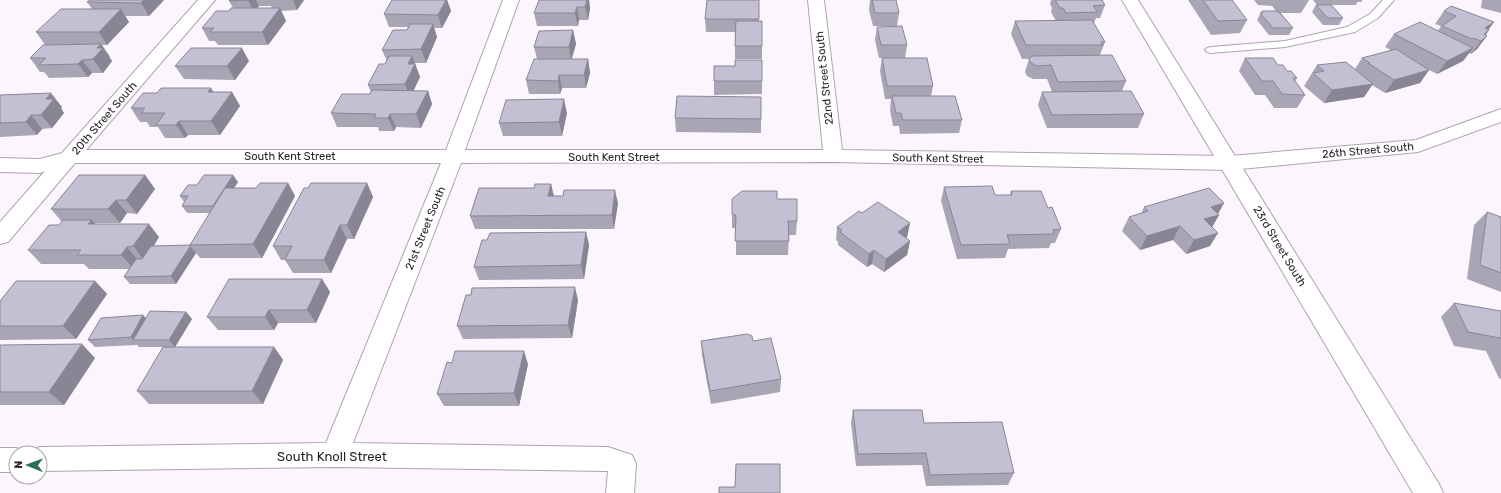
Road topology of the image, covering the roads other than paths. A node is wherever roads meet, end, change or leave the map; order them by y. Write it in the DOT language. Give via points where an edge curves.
graph roads {
  1 [pos="207,0"];
  2 [pos="511,0"];
  3 [pos="816,0"];
  4 [pos="1130,0"];
  5 [pos="1390,0"];
  6 [pos="1211,50"];
  7 [pos="1501,115"];
  8 [pos="833,156"];
  9 [pos="70,157"];
  10 [pos="453,157"];
  11 [pos="1230,163"];
  12 [pos="0,165"];
  13 [pos="0,236"];
  14 [pos="335,456"];
  15 [pos="48,459"];
  16 [pos="620,493"];
  17 [pos="1429,493"];
  1 -- 9 [label="street, 20th Street South"];
  2 -- 10 [label="street, 21st Street South"];
  3 -- 8 [label="street, 22nd Street South"];
  4 -- 11 [label="street, 23rd Street South"];
  5 -- 6 [label="lane" via="1374,16 1351,30 1285,44"];
  7 -- 11 [label="street, 26th Street South" via="1418,146"];
  8 -- 10 [label="street, South Kent Street"];
  8 -- 11 [label="street, South Kent Street"];
  9 -- 10 [label="street, South Kent Street"];
  9 -- 12 [label="street, South Kent Street" via="40,166"];
  9 -- 13 [label="street, 20th Street South"];
  10 -- 14 [label="street, 21st Street South"];
  11 -- 17 [label="street, 23rd Street South"];
  14 -- 15 [label="street, South Knoll Street"];
  14 -- 16 [label="street, South Knoll Street" via="608,459 622,464"];
}
